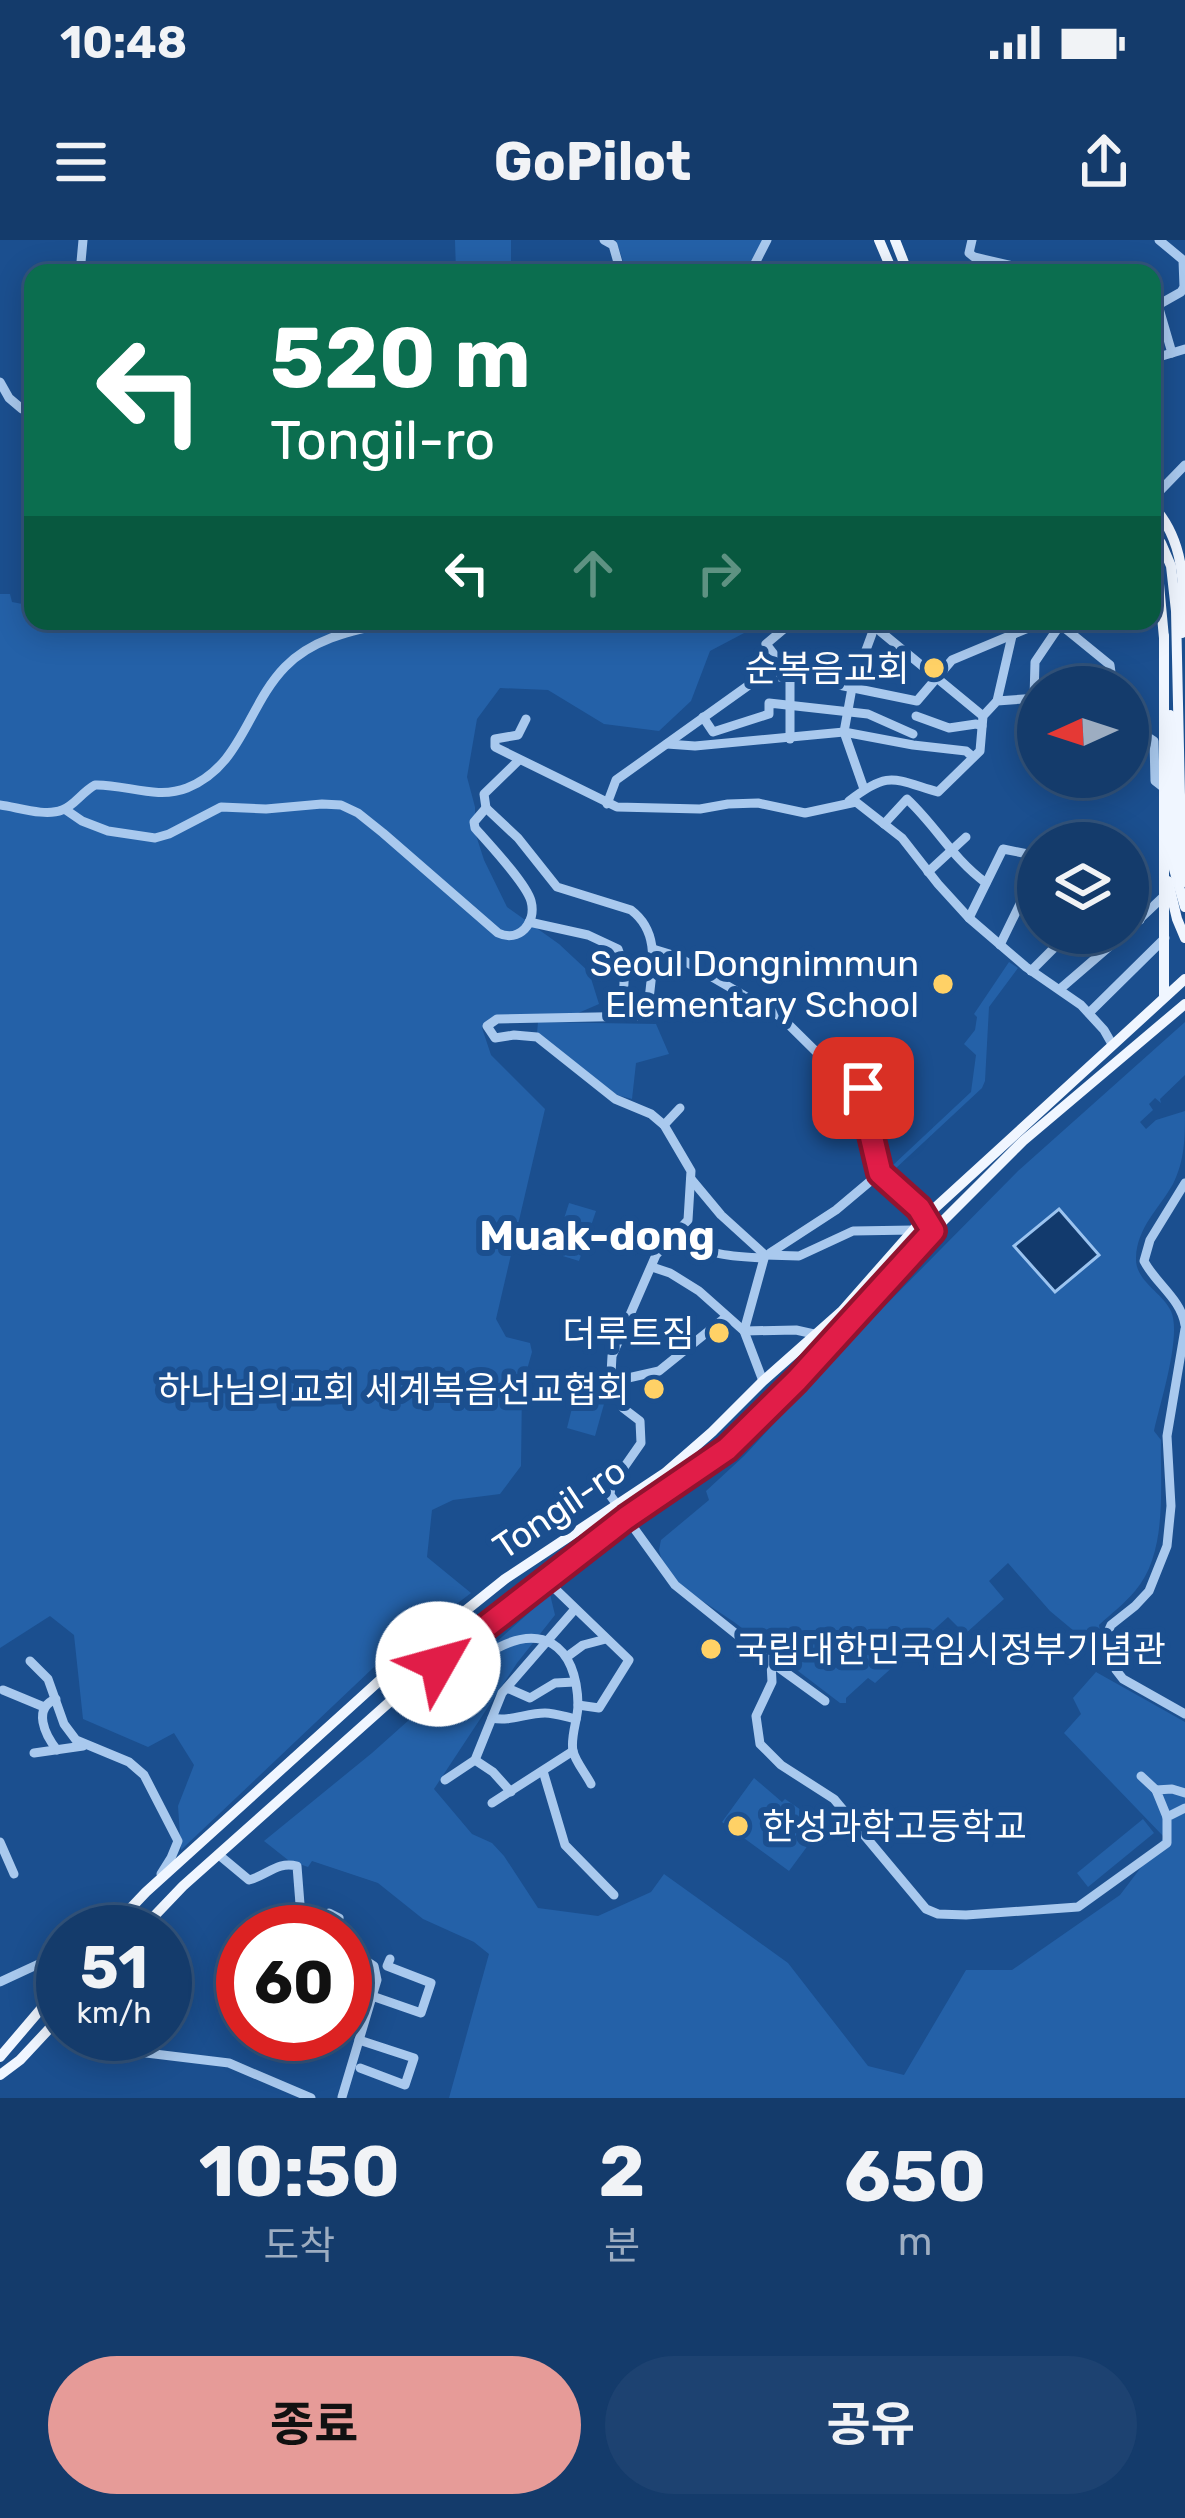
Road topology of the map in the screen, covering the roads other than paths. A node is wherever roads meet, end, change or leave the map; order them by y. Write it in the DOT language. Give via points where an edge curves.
graph roads {
  1 [pos="604,240"];
  2 [pos="973,240"];
  3 [pos="1159,240"];
  4 [pos="618,264"];
  5 [pos="1004,264"];
  6 [pos="1161,300"];
  7 [pos="1161,320"];
  8 [pos="1185,349"];
  9 [pos="1172,353"];
  10 [pos="1161,356"];
  11 [pos="0,382"];
  12 [pos="24,410"];
  13 [pos="1185,465"];
  14 [pos="1161,489"];
  15 [pos="1161,514"];
  16 [pos="1161,558"];
  17 [pos="1182,567"];
  18 [pos="1161,605"];
  19 [pos="1185,608"];
  20 [pos="358,630"];
  21 [pos="782,630"];
  22 [pos="873,630"];
  23 [pos="883,630"];
  24 [pos="1014,630"];
  25 [pos="1025,630"];
  26 [pos="1054,630"];
  27 [pos="1067,630"];
  28 [pos="1014,635"];
  29 [pos="1164,636"];
  30 [pos="1035,666"];
  31 [pos="1110,666"];
  32 [pos="790,675"];
  33 [pos="935,677"];
  34 [pos="1173,683"];
  35 [pos="852,688"];
  36 [pos="1017,699"];
  37 [pos="997,700"];
  38 [pos="917,701"];
  39 [pos="790,704"];
  40 [pos="848,711"];
  41 [pos="769,714"];
  42 [pos="916,716"];
  43 [pos="703,717"];
  44 [pos="526,719"];
  45 [pos="982,721"];
  46 [pos="844,732"];
  47 [pos="1149,738"];
  48 [pos="790,739"];
  49 [pos="912,739"];
  50 [pos="769,740"];
  51 [pos="667,744"];
  52 [pos="973,758"];
  53 [pos="518,760"];
  54 [pos="864,790"];
  55 [pos="1169,791"];
  56 [pos="607,804"];
  57 [pos="845,804"];
  58 [pos="0,805"];
  59 [pos="486,808"];
  60 [pos="66,810"];
  61 [pos="884,824"];
  62 [pos="966,837"];
  63 [pos="951,851"];
  64 [pos="1017,852"];
  65 [pos="1164,856"];
  66 [pos="1185,858"];
  67 [pos="928,872"];
  68 [pos="1185,882"];
  69 [pos="986,883"];
  70 [pos="1163,897"];
  71 [pos="1180,907"];
  72 [pos="1017,910"];
  73 [pos="1149,911"];
  74 [pos="969,918"];
  75 [pos="1185,918"];
  76 [pos="529,922"];
  77 [pos="1165,938"];
  78 [pos="1185,938"];
  79 [pos="1000,945"];
  80 [pos="652,949"];
  81 [pos="1048,954"];
  82 [pos="1101,954"];
  83 [pos="1031,971"];
  84 [pos="1185,979"];
  85 [pos="1060,989"];
  86 [pos="1164,996"];
  87 [pos="1185,1004"];
  88 [pos="1089,1013"];
  89 [pos="618,1017"];
  90 [pos="1112,1044"];
  91 [pos="866,1058"];
  92 [pos="862,1097"];
  93 [pos="680,1108"];
  94 [pos="664,1125"];
  95 [pos="880,1173"];
  96 [pos="691,1179"];
  97 [pos="1185,1183"];
  98 [pos="924,1218"];
  99 [pos="913,1230"];
  100 [pos="933,1231"];
  101 [pos="677,1233"];
  102 [pos="764,1257"];
  103 [pos="652,1267"];
  104 [pos="726,1317"];
  105 [pos="1185,1327"];
  106 [pos="744,1331"];
  107 [pos="814,1334"];
  108 [pos="763,1381"];
  109 [pos="620,1391"];
  110 [pos="616,1505"];
  111 [pos="626,1518"];
  112 [pos="546,1580"];
  113 [pos="574,1609"];
  114 [pos="607,1639"];
  115 [pos="545,1641"];
  116 [pos="568,1656"];
  117 [pos="30,1661"];
  118 [pos="770,1662"];
  119 [pos="575,1682"];
  120 [pos="507,1688"];
  121 [pos="3,1690"];
  122 [pos="394,1697"];
  123 [pos="56,1700"];
  124 [pos="825,1701"];
  125 [pos="578,1706"];
  126 [pos="44,1707"];
  127 [pos="1185,1714"];
  128 [pos="492,1718"];
  129 [pos="576,1719"];
  130 [pos="87,1745"];
  131 [pos="57,1750"];
  132 [pos="573,1751"];
  133 [pos="34,1753"];
  134 [pos="475,1760"];
  135 [pos="543,1771"];
  136 [pos="1141,1776"];
  137 [pos="445,1780"];
  138 [pos="591,1784"];
  139 [pos="1156,1790"];
  140 [pos="512,1792"];
  141 [pos="1185,1793"];
  142 [pos="492,1803"];
  143 [pos="1177,1812"];
  144 [pos="0,1842"];
  145 [pos="219,1856"];
  146 [pos="14,1874"];
  147 [pos="614,1895"];
  148 [pos="131,1905"];
  149 [pos="132,1905"];
  150 [pos="165,1905"];
  151 [pos="300,1905"];
  152 [pos="390,1959"];
  153 [pos="36,1965"];
  154 [pos="372,1965"];
  155 [pos="0,1982"];
  156 [pos="372,1996"];
  157 [pos="36,2015"];
  158 [pos="36,2043"];
  159 [pos="372,2044"];
  160 [pos="0,2057"];
  161 [pos="192,2059"];
  162 [pos="353,2061"];
  163 [pos="360,2068"];
  164 [pos="0,2075"];
  165 [pos="311,2098"];
  166 [pos="342,2098"];
  1 -- 4 [label="street"];
  2 -- 5 [label="street" via="974,257"];
  3 -- 6 [label="street" via="1184,260 1185,273 1181,292"];
  7 -- 9 [label="street"];
  8 -- 9 [label="street"];
  9 -- 10 [label="street"];
  11 -- 12 [label="street"];
  13 -- 14 [label="street"];
  15 -- 17 [label="main road"];
  16 -- 34 [label="main road"];
  17 -- 19 [label="main road"];
  18 -- 29 [label="main road"];
  19 -- 34 [label="main road"];
  20 -- 60 [label="street" via="286,665 222,766 187,788 94,785"];
  21 -- 32 [label="street" via="766,644"];
  22 -- 35 [label="street"];
  23 -- 33 [label="street"];
  24 -- 28 [label="street"];
  25 -- 28 [label="street"];
  26 -- 30 [label="street"];
  27 -- 31 [label="street"];
  28 -- 33 [label="street" via="952,659"];
  28 -- 37 [label="street"];
  29 -- 34 [label="main road"];
  29 -- 55 [label="main road"];
  32 -- 35 [label="street"];
  32 -- 39 [label="street"];
  32 -- 43 [label="street" via="749,685"];
  33 -- 38 [label="street"];
  33 -- 45 [label="street"];
  34 -- 55 [label="main road"];
  35 -- 38 [label="street"];
  35 -- 40 [label="street"];
  36 -- 37 [label="street"];
  37 -- 45 [label="street"];
  38 -- 42 [label="street"];
  39 -- 40 [label="street"];
  39 -- 41 [label="street" via="769,703"];
  39 -- 48 [label="street"];
  40 -- 46 [label="street"];
  40 -- 49 [label="street"];
  41 -- 43 [label="street" via="713,731"];
  41 -- 50 [label="street"];
  42 -- 45 [label="street" via="949,728"];
  42 -- 49 [label="street"];
  43 -- 51 [label="street"];
  44 -- 53 [label="street" via="518,735 495,739 495,748"];
  45 -- 52 [label="street"];
  46 -- 48 [label="street"];
  46 -- 49 [label="street"];
  46 -- 54 [label="street"];
  47 -- 55 [label="street" via="1155,781"];
  48 -- 50 [label="street"];
  49 -- 52 [label="street"];
  50 -- 51 [label="street"];
  51 -- 56 [label="street" via="616,780"];
  52 -- 54 [label="street" via="938,792 888,778"];
  53 -- 56 [label="street"];
  53 -- 59 [label="street" via="484,794"];
  54 -- 57 [label="street"];
  55 -- 65 [label="main road"];
  55 -- 68 [label="main road, bridge"];
  55 -- 71 [label="main road, bridge"];
  56 -- 57 [label="street" via="758,803 805,813"];
  57 -- 61 [label="street" via="856,802"];
  58 -- 60 [label="street"];
  59 -- 76 [label="street" via="476,828 526,892"];
  59 -- 80 [label="street" via="557,886 640,917"];
  60 -- 76 [label="street" via="108,831 155,838 221,807 341,806 506,938"];
  61 -- 63 [label="street" via="907,799"];
  61 -- 67 [label="street"];
  62 -- 63 [label="street"];
  63 -- 67 [label="street"];
  63 -- 69 [label="street"];
  64 -- 69 [label="street" via="1003,849"];
  65 -- 66 [label="street"];
  65 -- 70 [label="main road"];
  65 -- 71 [label="main road"];
  67 -- 74 [label="street"];
  69 -- 74 [label="street"];
  70 -- 73 [label="street"];
  70 -- 77 [label="main road"];
  71 -- 75 [label="main road"];
  71 -- 78 [label="main road"];
  72 -- 79 [label="street"];
  74 -- 79 [label="street"];
  76 -- 89 [label="street" via="618,949 625,978"];
  77 -- 86 [label="main road"];
  77 -- 88 [label="street"];
  79 -- 83 [label="street"];
  80 -- 89 [label="street" via="648,1011"];
  80 -- 92 [label="street" via="781,1017"];
  81 -- 83 [label="street"];
  82 -- 85 [label="street"];
  83 -- 85 [label="street"];
  84 -- 86 [label="main road, Tongil-ro"];
  85 -- 88 [label="street"];
  86 -- 90 [label="main road, Tongil-ro"];
  87 -- 100 [label="main road, Tongil-ro"];
  88 -- 90 [label="street"];
  89 -- 94 [label="street" via="497,1019 487,1026 495,1039 536,1036 615,1099"];
  90 -- 98 [label="main road, Tongil-ro"];
  91 -- 92 [label="street"];
  92 -- 95 [label="street"];
  93 -- 94 [label="street"];
  94 -- 96 [label="street"];
  95 -- 98 [label="street"];
  95 -- 102 [label="street"];
  96 -- 101 [label="street" via="688,1220"];
  96 -- 102 [label="street"];
  97 -- 105 [label="street" via="1144,1262 1183,1312"];
  98 -- 99 [label="main road, Tongil-ro"];
  98 -- 100 [label="main road"];
  99 -- 102 [label="street" via="853,1231 807,1254"];
  99 -- 107 [label="main road, Tongil-ro"];
  100 -- 111 [label="main road, Tongil-ro" via="727,1449"];
  101 -- 102 [label="street" via="723,1257"];
  101 -- 103 [label="street"];
  102 -- 106 [label="street"];
  103 -- 104 [label="street" via="699,1291"];
  103 -- 109 [label="street" via="612,1356"];
  104 -- 106 [label="street"];
  104 -- 109 [label="street" via="659,1371 628,1378"];
  105 -- 127 [label="street" via="1167,1436 1167,1546 1149,1591 1107,1634 1124,1679"];
  106 -- 107 [label="street"];
  106 -- 108 [label="street"];
  107 -- 108 [label="main road, Tongil-ro"];
  108 -- 110 [label="main road, Tongil-ro" via="665,1473"];
  109 -- 110 [label="street" via="623,1408 640,1421 641,1442 611,1486"];
  110 -- 111 [label="street"];
  110 -- 149 [label="main road, Tongil-ro" via="388,1672"];
  111 -- 112 [label="main road, Tongil-ro"];
  111 -- 118 [label="street, Tongil-ro" via="675,1585"];
  112 -- 113 [label="street, Tongil-ro"];
  112 -- 122 [label="main road, Tongil-ro"];
  113 -- 114 [label="street, Tongil-ro"];
  113 -- 115 [label="street"];
  114 -- 116 [label="street"];
  114 -- 125 [label="street" via="629,1660 599,1708"];
  115 -- 116 [label="street"];
  115 -- 120 [label="street"];
  115 -- 122 [label="street" via="514,1641 485,1655 422,1706"];
  116 -- 119 [label="street"];
  117 -- 123 [label="street"];
  118 -- 124 [label="street, Tongil-ro"];
  118 -- 143 [label="street" via="772,1682 756,1716 764,1749 834,1799 938,1914 1078,1907 1167,1843"];
  119 -- 120 [label="street" via="530,1698"];
  119 -- 125 [label="street"];
  120 -- 128 [label="street"];
  121 -- 126 [label="street"];
  122 -- 145 [label="main road, Tongil-ro"];
  123 -- 126 [label="street"];
  123 -- 130 [label="street" via="64,1724"];
  125 -- 129 [label="street"];
  126 -- 131 [label="street" via="45,1735"];
  128 -- 129 [label="street"];
  128 -- 134 [label="street"];
  129 -- 132 [label="street"];
  130 -- 131 [label="street"];
  130 -- 148 [label="street" via="144,1775 178,1841"];
  131 -- 133 [label="street"];
  132 -- 135 [label="street"];
  132 -- 138 [label="street"];
  134 -- 137 [label="street"];
  134 -- 140 [label="street"];
  135 -- 140 [label="street"];
  135 -- 147 [label="street" via="565,1846"];
  136 -- 139 [label="street"];
  139 -- 141 [label="street"];
  139 -- 143 [label="street"];
  140 -- 142 [label="street"];
  144 -- 146 [label="street"];
  145 -- 150 [label="main road, Tongil-ro"];
  145 -- 151 [label="street" via="249,1880 277,1865 297,1866"];
  152 -- 156 [label="street" via="387,1966 431,1983 421,2013"];
  153 -- 155 [label="street"];
  154 -- 156 [label="street"];
  157 -- 160 [label="main road"];
  158 -- 164 [label="main road"];
  159 -- 163 [label="street" via="414,2058 405,2085"];
  161 -- 165 [label="street" via="229,2063"];
  162 -- 166 [label="street"];
}
